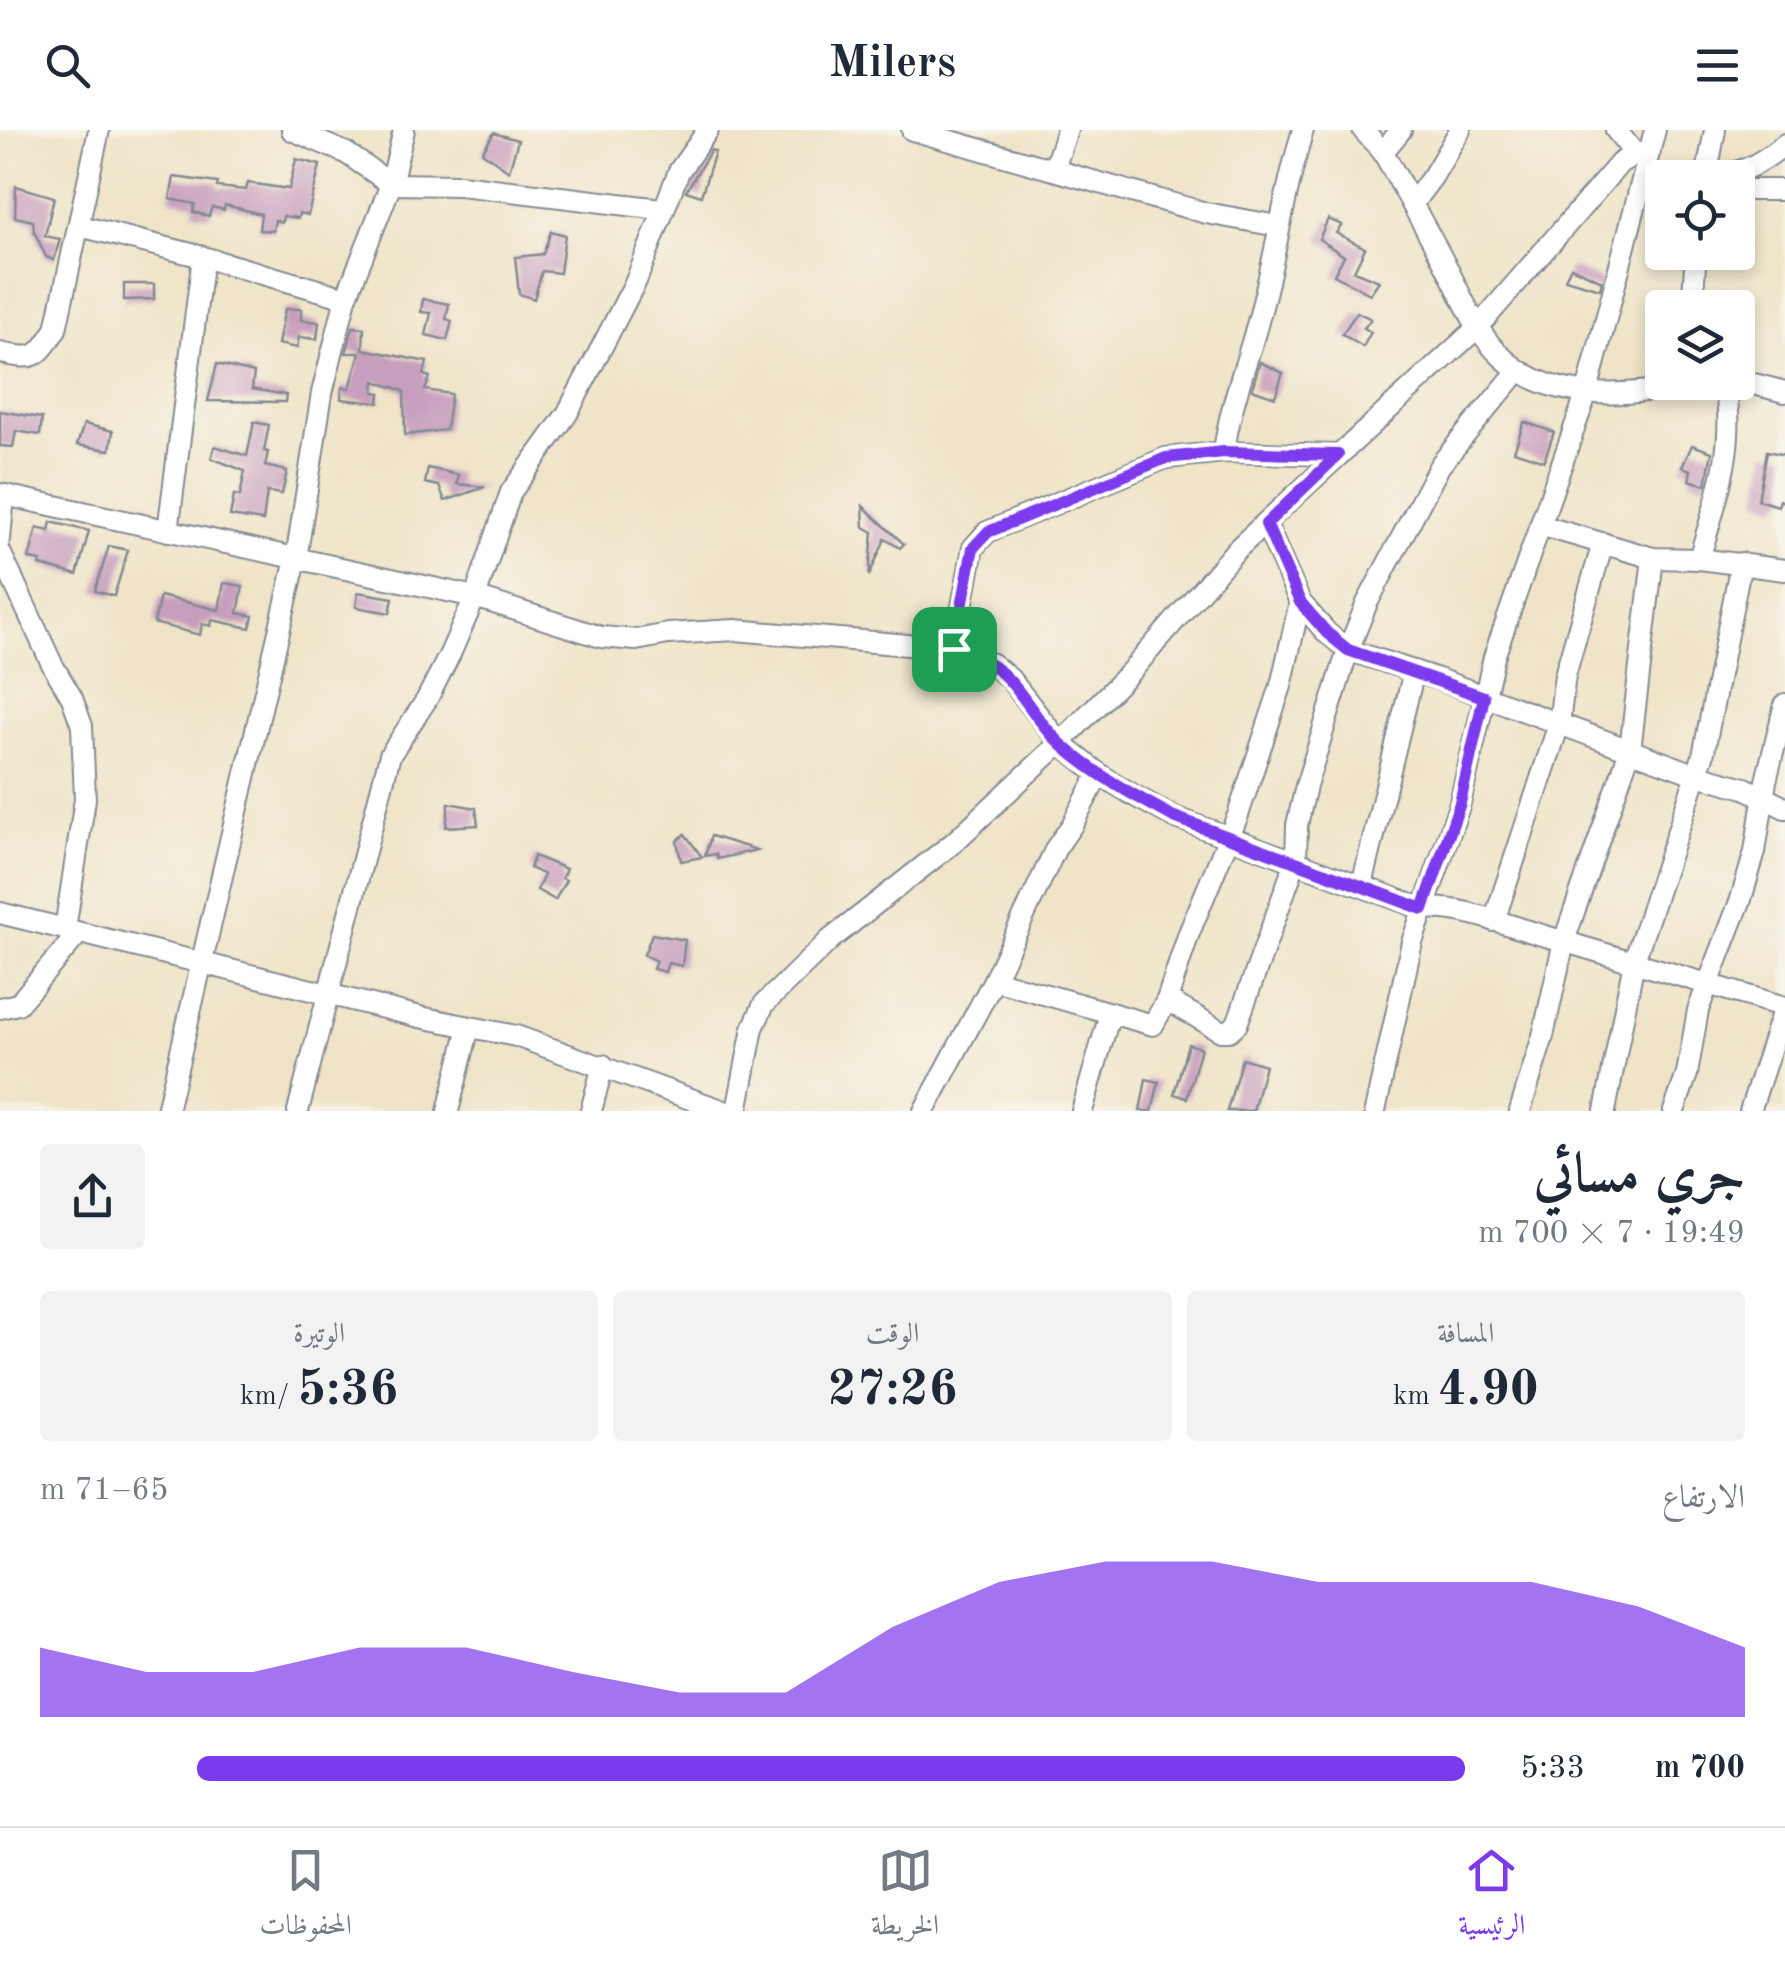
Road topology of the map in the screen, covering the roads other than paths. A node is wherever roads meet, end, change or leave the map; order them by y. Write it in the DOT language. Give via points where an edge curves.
graph roads {
  1 [pos="98,130"];
  2 [pos="292,130"];
  3 [pos="404,130"];
  4 [pos="708,130"];
  5 [pos="912,130"];
  6 [pos="1067,130"];
  7 [pos="1303,130"];
  8 [pos="1363,130"];
  9 [pos="1400,130"];
  10 [pos="1460,130"];
  11 [pos="1616,130"];
  12 [pos="1716,130"];
  13 [pos="1785,144"];
  14 [pos="1647,145"];
  15 [pos="1382,152"];
  16 [pos="1709,160"];
  17 [pos="1755,166"];
  18 [pos="1054,170"];
  19 [pos="392,184"];
  20 [pos="1755,190"];
  21 [pos="1785,190"];
  22 [pos="1639,191"];
  23 [pos="1645,191"];
  24 [pos="1412,204"];
  25 [pos="662,209"];
  26 [pos="80,226"];
  27 [pos="1278,226"];
  28 [pos="203,257"];
  29 [pos="346,298"];
  30 [pos="1478,327"];
  31 [pos="0,352"];
  32 [pos="1518,371"];
  33 [pos="1755,384"];
  34 [pos="1645,391"];
  35 [pos="1587,392"];
  36 [pos="1785,392"];
  37 [pos="1728,400"];
  38 [pos="1224,452"];
  39 [pos="1338,455"];
  40 [pos="2,494"];
  41 [pos="1266,524"];
  42 [pos="1543,526"];
  43 [pos="168,531"];
  44 [pos="0,539"];
  45 [pos="1602,543"];
  46 [pos="0,552"];
  47 [pos="1653,558"];
  48 [pos="296,559"];
  49 [pos="1699,559"];
  50 [pos="1742,563"];
  51 [pos="1785,570"];
  52 [pos="474,598"];
  53 [pos="1300,602"];
  54 [pos="954,649"];
  55 [pos="1348,650"];
  56 [pos="1414,671"];
  57 [pos="1484,697"];
  58 [pos="1785,704"];
  59 [pos="1559,724"];
  60 [pos="1060,742"];
  61 [pos="1630,750"];
  62 [pos="1099,774"];
  63 [pos="1696,775"];
  64 [pos="1764,800"];
  65 [pos="1785,808"];
  66 [pos="1229,838"];
  67 [pos="1296,860"];
  68 [pos="1362,885"];
  69 [pos="1423,909"];
  70 [pos="0,914"];
  71 [pos="1494,922"];
  72 [pos="72,932"];
  73 [pos="1564,942"];
  74 [pos="1634,961"];
  75 [pos="203,963"];
  76 [pos="994,980"];
  77 [pos="1708,983"];
  78 [pos="326,995"];
  79 [pos="1166,1000"];
  80 [pos="1785,1007"];
  81 [pos="0,1008"];
  82 [pos="1110,1014"];
  83 [pos="469,1027"];
  84 [pos="604,1065"];
  85 [pos="167,1111"];
  86 [pos="298,1111"];
  87 [pos="448,1111"];
  88 [pos="592,1111"];
  89 [pos="724,1111"];
  90 [pos="737,1111"];
  91 [pos="924,1111"];
  92 [pos="1082,1111"];
  93 [pos="1376,1111"];
  94 [pos="1520,1111"];
  95 [pos="1605,1111"];
  96 [pos="1674,1111"];
  97 [pos="1750,1111"];
  1 -- 26 [label="street"];
  2 -- 19 [label="street" via="346,152"];
  3 -- 19 [label="street"];
  4 -- 25 [label="street"];
  5 -- 18 [label="street"];
  6 -- 18 [label="street"];
  7 -- 27 [label="street"];
  8 -- 15 [label="street"];
  9 -- 15 [label="street"];
  10 -- 24 [label="street"];
  11 -- 14 [label="street"];
  12 -- 16 [label="street"];
  13 -- 17 [label="street"];
  14 -- 22 [label="street"];
  14 -- 30 [label="street" via="1620,163"];
  15 -- 24 [label="street"];
  18 -- 27 [label="street"];
  19 -- 25 [label="street"];
  19 -- 29 [label="street"];
  20 -- 21 [label="street"];
  22 -- 23 [label="street"];
  22 -- 35 [label="street"];
  24 -- 30 [label="street"];
  25 -- 52 [label="street" via="636,281 567,414 511,492"];
  26 -- 28 [label="street"];
  26 -- 31 [label="street" via="56,329 40,354"];
  27 -- 38 [label="street"];
  28 -- 29 [label="street"];
  28 -- 43 [label="street"];
  29 -- 48 [label="street" via="322,393"];
  30 -- 32 [label="street"];
  30 -- 39 [label="street"];
  32 -- 35 [label="street" via="1554,388"];
  32 -- 55 [label="street" via="1440,465"];
  33 -- 36 [label="street"];
  34 -- 35 [label="street"];
  35 -- 42 [label="street"];
  37 -- 49 [label="street" via="1726,464"];
  38 -- 39 [label="street"];
  38 -- 54 [label="street" via="1166,458 988,532 973,548"];
  39 -- 41 [label="street"];
  40 -- 43 [label="street"];
  40 -- 44 [label="street"];
  41 -- 53 [label="street"];
  41 -- 60 [label="street"];
  42 -- 45 [label="street"];
  42 -- 57 [label="street"];
  43 -- 48 [label="street"];
  45 -- 47 [label="street"];
  45 -- 59 [label="street" via="1565,676"];
  46 -- 72 [label="street" via="82,726 86,800 74,854"];
  47 -- 49 [label="street"];
  47 -- 61 [label="street"];
  48 -- 52 [label="street"];
  48 -- 75 [label="street"];
  49 -- 50 [label="street"];
  50 -- 51 [label="street"];
  50 -- 63 [label="street"];
  52 -- 54 [label="street" via="601,637 736,630"];
  52 -- 78 [label="street" via="427,699 390,755"];
  53 -- 55 [label="street"];
  53 -- 66 [label="street" via="1281,686"];
  54 -- 60 [label="street" via="1010,679"];
  55 -- 56 [label="street"];
  55 -- 67 [label="street" via="1306,786"];
  56 -- 57 [label="street"];
  56 -- 68 [label="street"];
  57 -- 59 [label="street"];
  57 -- 69 [label="street" via="1460,803"];
  58 -- 64 [label="street"];
  59 -- 61 [label="street"];
  59 -- 71 [label="street"];
  60 -- 62 [label="street"];
  60 -- 90 [label="street" via="764,1004"];
  61 -- 63 [label="street"];
  61 -- 73 [label="street"];
  62 -- 66 [label="street" via="1174,817"];
  62 -- 76 [label="street"];
  63 -- 64 [label="street"];
  63 -- 74 [label="street"];
  64 -- 65 [label="street"];
  64 -- 77 [label="street" via="1741,899"];
  66 -- 67 [label="street"];
  66 -- 79 [label="street"];
  67 -- 68 [label="street"];
  67 -- 79 [label="street" via="1237,1024 1221,1031"];
  68 -- 69 [label="street"];
  69 -- 71 [label="street"];
  69 -- 93 [label="street"];
  70 -- 72 [label="street"];
  71 -- 73 [label="street"];
  72 -- 75 [label="street"];
  72 -- 81 [label="street" via="18,1004"];
  73 -- 74 [label="street"];
  73 -- 94 [label="street"];
  74 -- 77 [label="street"];
  74 -- 95 [label="street"];
  75 -- 78 [label="street"];
  75 -- 85 [label="street"];
  76 -- 82 [label="street"];
  76 -- 91 [label="street"];
  77 -- 80 [label="street"];
  77 -- 96 [label="street"];
  78 -- 83 [label="street"];
  78 -- 86 [label="street"];
  79 -- 82 [label="street" via="1153,1025"];
  80 -- 97 [label="street"];
  82 -- 92 [label="street"];
  83 -- 84 [label="street"];
  83 -- 87 [label="street"];
  84 -- 88 [label="street"];
  84 -- 89 [label="street"];
}
